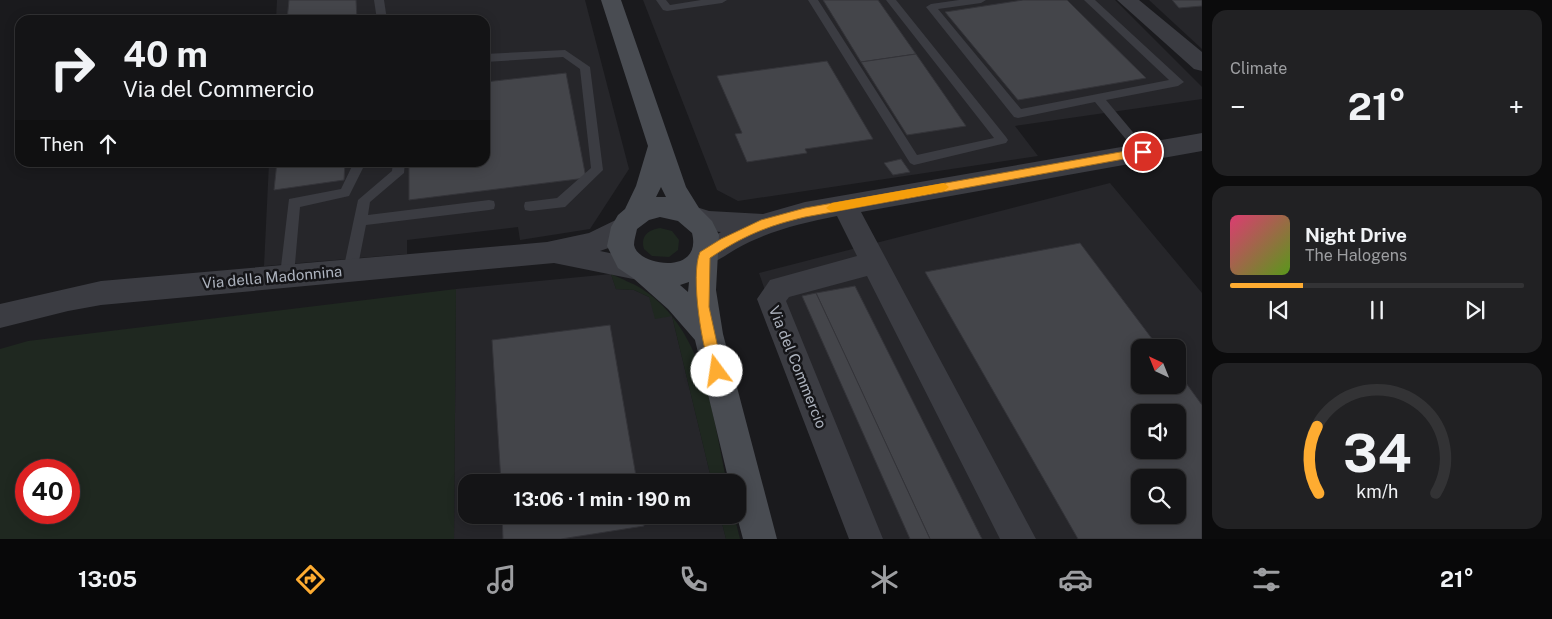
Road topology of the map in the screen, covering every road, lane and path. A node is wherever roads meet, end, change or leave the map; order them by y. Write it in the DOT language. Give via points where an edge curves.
graph roads {
  1 [pos="379,0"];
  2 [pos="611,0"];
  3 [pos="661,0"];
  4 [pos="722,0"];
  5 [pos="813,0"];
  6 [pos="891,0"];
  7 [pos="981,0"];
  8 [pos="1089,0"];
  9 [pos="1127,0"];
  10 [pos="381,15"];
  11 [pos="490,58"];
  12 [pos="1202,64"];
  13 [pos="1098,98"];
  14 [pos="1202,142"];
  15 [pos="659,147"];
  16 [pos="1143,152"];
  17 [pos="358,167"];
  18 [pos="399,167"];
  19 [pos="489,205"];
  20 [pos="530,206"];
  21 [pos="844,206"];
  22 [pos="690,215"];
  23 [pos="630,220"];
  24 [pos="360,221"];
  25 [pos="765,223"];
  26 [pos="547,252"];
  27 [pos="704,255"];
  28 [pos="874,263"];
  29 [pos="643,270"];
  30 [pos="350,271"];
  31 [pos="287,275"];
  32 [pos="0,316"];
  33 [pos="708,334"];
  34 [pos="760,539"];
  35 [pos="866,539"];
  36 [pos="1019,539"];
  1 -- 10 [label="lane"];
  2 -- 15 [label="street"];
  3 -- 4 [label="lane" via="666,8"];
  5 -- 6 [label="lane" via="914,160 1002,140"];
  7 -- 13 [label="lane" via="931,7 1018,114"];
  8 -- 13 [label="lane" via="1178,82"];
  9 -- 12 [label="street"];
  11 -- 20 [label="lane" via="564,53 585,67 597,170 560,203"];
  13 -- 16 [label="lane"];
  14 -- 16 [label="street"];
  15 -- 22 [label="street" via="674,189"];
  15 -- 23 [label="street" via="649,186"];
  16 -- 21 [label="street"];
  17 -- 31 [label="lane" via="345,193 294,203"];
  18 -- 24 [label="lane" via="398,173 364,200"];
  19 -- 24 [label="lane"];
  21 -- 25 [label="street"];
  21 -- 28 [label="street"];
  22 -- 23 [label="street" via="678,209 660,207 646,210"];
  22 -- 25 [label="street" via="709,221"];
  22 -- 27 [label="street" via="706,233"];
  23 -- 26 [label="street, Via della Madonnina" via="607,238"];
  23 -- 29 [label="street" via="622,239 624,251 631,262"];
  24 -- 30 [label="lane"];
  25 -- 27 [label="street"];
  26 -- 29 [label="street, Via della Madonnina"];
  26 -- 30 [label="street, Via della Madonnina"];
  27 -- 29 [label="street" via="696,266 679,274 663,276"];
  27 -- 33 [label="street" via="702,290"];
  28 -- 35 [label="street, Via del Commercio" via="780,288 772,299"];
  28 -- 36 [label="street"];
  29 -- 33 [label="street" via="678,300"];
  30 -- 31 [label="street, Via della Madonnina"];
  31 -- 32 [label="street, Via della Madonnina" via="101,293"];
  33 -- 34 [label="street"];
}
